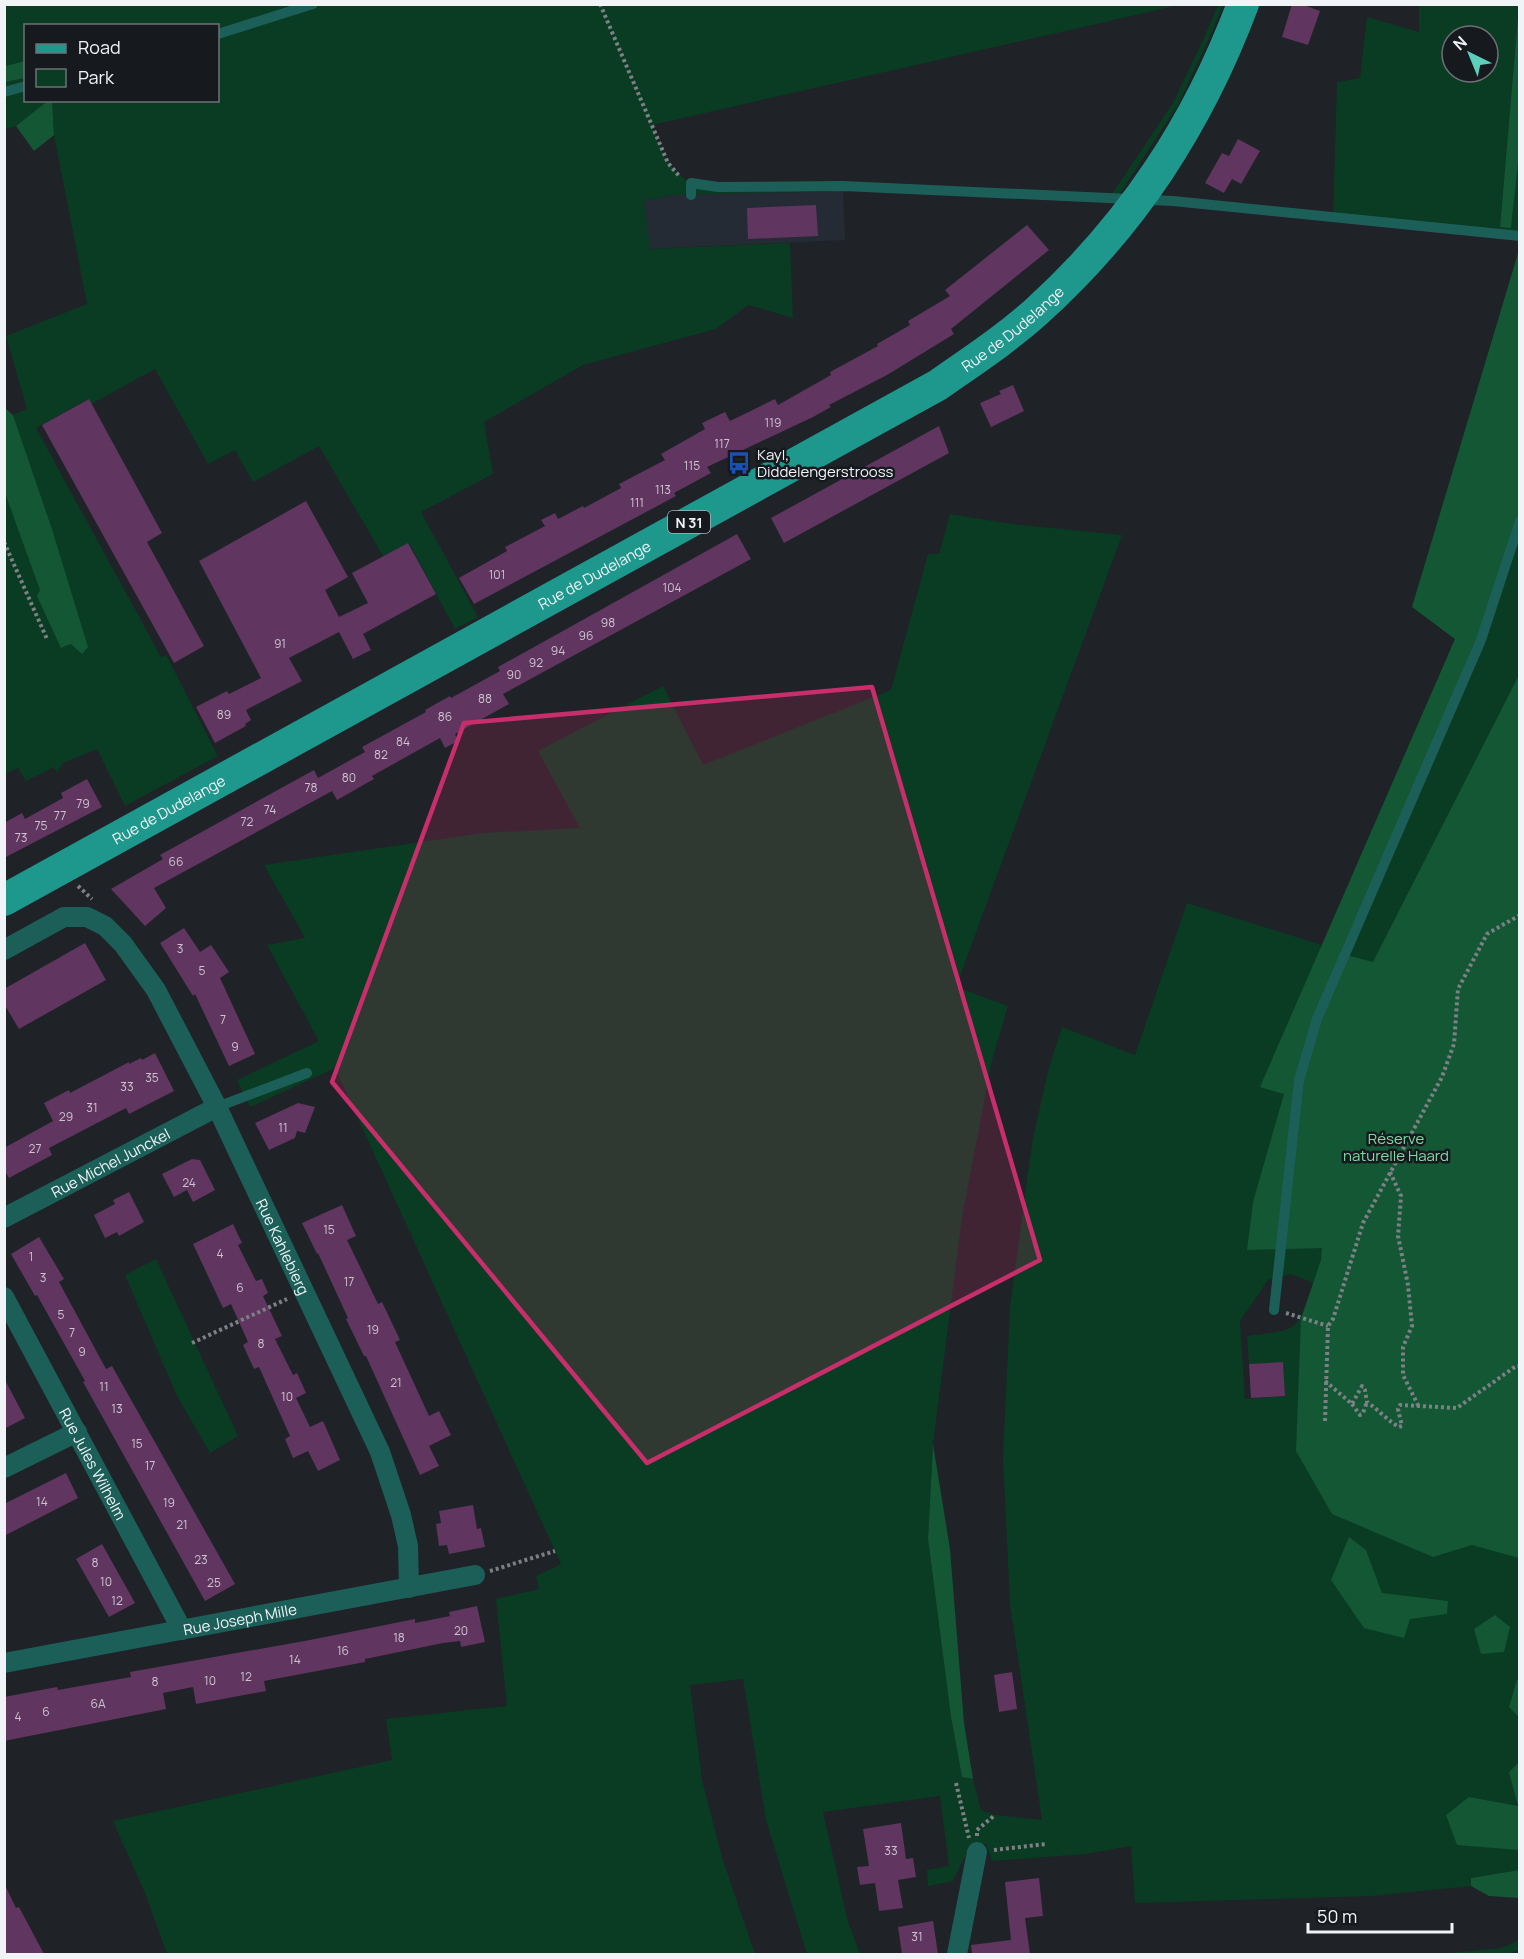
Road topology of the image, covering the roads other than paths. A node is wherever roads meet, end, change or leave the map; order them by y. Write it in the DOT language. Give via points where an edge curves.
graph roads {
  1 [pos="313,4"];
  2 [pos="1243,4"];
  3 [pos="219,34"];
  4 [pos="24,87"];
  5 [pos="4,92"];
  6 [pos="691,195"];
  7 [pos="1140,199"];
  8 [pos="1520,237"];
  9 [pos="1520,521"];
  10 [pos="4,900"];
  11 [pos="4,950"];
  12 [pos="307,1073"];
  13 [pos="217,1107"];
  14 [pos="4,1218"];
  15 [pos="4,1297"];
  16 [pos="1274,1310"];
  17 [pos="77,1432"];
  18 [pos="4,1468"];
  19 [pos="475,1575"];
  20 [pos="409,1588"];
  21 [pos="182,1630"];
  22 [pos="4,1663"];
  23 [pos="977,1852"];
  24 [pos="957,1954"];
  1 -- 3 [label="lane"];
  2 -- 7 [label="main road, Rue de Dudelange / N 31" via="1190,124"];
  4 -- 5 [label="lane"];
  6 -- 7 [label="lane" via="691,183 718,187"];
  7 -- 8 [label="lane"];
  7 -- 10 [label="main road, Rue de Dudelange / N 31" via="1085,265 1036,312 938,385"];
  9 -- 16 [label="lane" via="1481,640 1317,1019 1299,1080"];
  11 -- 13 [label="street, Rue Kahlebierg" via="64,917 87,917 105,926 156,990"];
  12 -- 13 [label="lane"];
  13 -- 14 [label="street, Rue Michel Junckel"];
  13 -- 20 [label="street, Rue Kahlebierg" via="380,1452 408,1546"];
  15 -- 17 [label="street, Rue Jules Wilhelm"];
  17 -- 18 [label="street"];
  17 -- 21 [label="street, Rue Jules Wilhelm"];
  19 -- 20 [label="street, Rue Joseph Mille"];
  20 -- 21 [label="street, Rue Joseph Mille"];
  21 -- 22 [label="street, Rue Joseph Mille"];
  23 -- 24 [label="street"];
}
